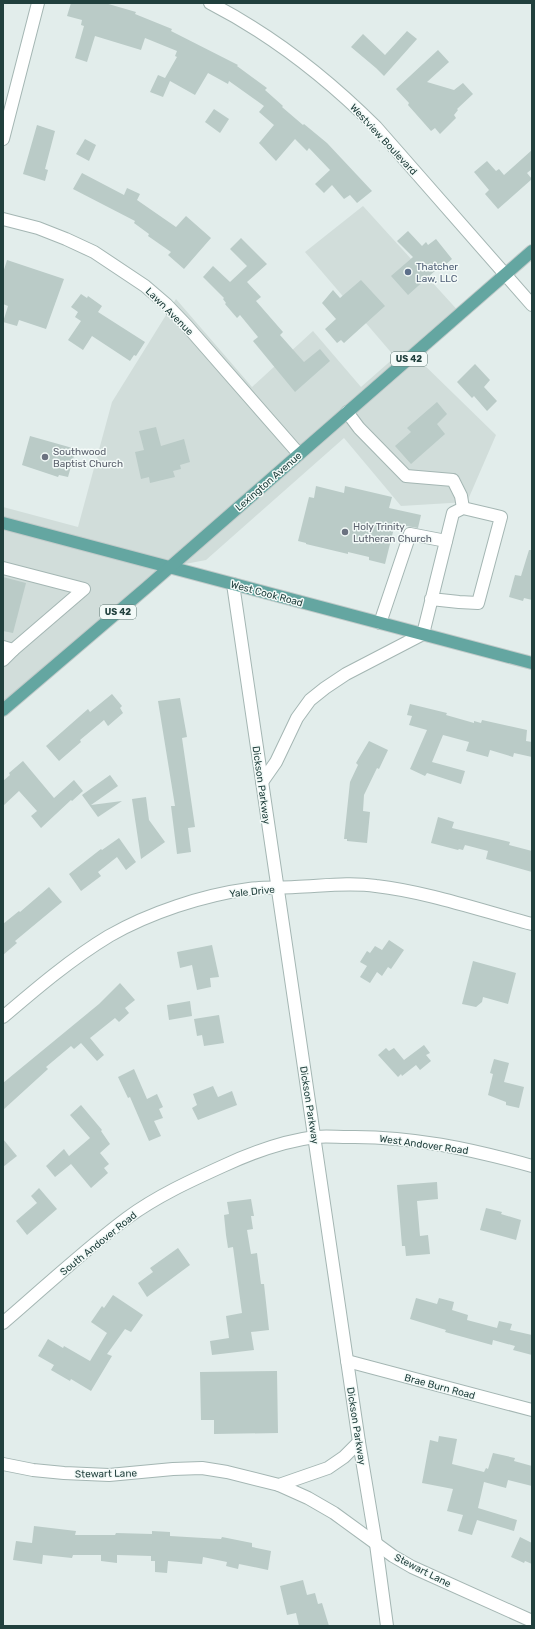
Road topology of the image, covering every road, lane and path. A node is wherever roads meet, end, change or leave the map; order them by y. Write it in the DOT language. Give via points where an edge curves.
graph roads {
  1 [pos="38,3"];
  2 [pos="210,3"];
  3 [pos="3,138"];
  4 [pos="3,219"];
  5 [pos="532,251"];
  6 [pos="505,275"];
  7 [pos="532,305"];
  8 [pos="347,412"];
  9 [pos="299,454"];
  10 [pos="463,508"];
  11 [pos="3,523"];
  12 [pos="446,542"];
  13 [pos="169,567"];
  14 [pos="3,568"];
  15 [pos="233,584"];
  16 [pos="431,599"];
  17 [pos="380,623"];
  18 [pos="423,634"];
  19 [pos="8,649"];
  20 [pos="3,660"];
  21 [pos="532,663"];
  22 [pos="3,710"];
  23 [pos="262,782"];
  24 [pos="277,888"];
  25 [pos="532,924"];
  26 [pos="3,1017"];
  27 [pos="315,1137"];
  28 [pos="532,1166"];
  29 [pos="3,1323"];
  30 [pos="348,1361"];
  31 [pos="532,1410"];
  32 [pos="359,1442"];
  33 [pos="3,1464"];
  34 [pos="279,1485"];
  35 [pos="376,1544"];
  36 [pos="532,1621"];
  37 [pos="387,1626"];
  1 -- 3 [label="street"];
  2 -- 6 [label="street, Westview Boulevard" via="239,18 291,52 356,107"];
  4 -- 9 [label="street, Lawn Avenue" via="38,228 94,252 145,286 187,326"];
  5 -- 6 [label="main road, Lexington Avenue / US 42"];
  6 -- 7 [label="street, Westview Boulevard"];
  6 -- 8 [label="main road, Lexington Avenue / US 42"];
  8 -- 9 [label="main road, Lexington Avenue / US 42"];
  8 -- 10 [label="street" via="359,428 406,476 453,480 461,496"];
  9 -- 13 [label="main road, Lexington Avenue / US 42"];
  10 -- 12 [label="street" via="453,513"];
  10 -- 16 [label="street" via="501,517 478,603"];
  11 -- 13 [label="main road, West Cook Road"];
  12 -- 16 [label="street"];
  12 -- 17 [label="street" via="410,534"];
  13 -- 15 [label="main road, West Cook Road"];
  13 -- 22 [label="main road, Lexington Avenue / US 42"];
  14 -- 19 [label="street" via="84,589"];
  15 -- 17 [label="main road, West Cook Road"];
  15 -- 23 [label="street, Dickson Parkway"];
  16 -- 18 [label="street"];
  17 -- 18 [label="main road, West Cook Road"];
  18 -- 21 [label="main road, West Cook Road"];
  18 -- 23 [label="street" via="346,674 310,700 297,718 276,762"];
  19 -- 20 [label="street"];
  23 -- 24 [label="street, Dickson Parkway"];
  24 -- 25 [label="street, Yale Drive" via="375,885"];
  24 -- 26 [label="street, Yale Drive" via="250,889 212,896 157,914 110,936 34,991"];
  24 -- 27 [label="street, Dickson Parkway"];
  27 -- 28 [label="street, West Andover Road" via="383,1137 408,1140 481,1152"];
  27 -- 29 [label="street, South Andover Road" via="286,1143 239,1159 189,1181 157,1199 100,1239"];
  27 -- 30 [label="street, Dickson Parkway"];
  30 -- 31 [label="street, Brae Burn Road"];
  30 -- 32 [label="street, Dickson Parkway"];
  32 -- 34 [label="street" via="328,1468"];
  32 -- 35 [label="street, Dickson Parkway"];
  33 -- 34 [label="street, Stewart Lane" via="41,1471 109,1475 202,1468"];
  34 -- 35 [label="street, Stewart Lane" via="334,1513"];
  35 -- 36 [label="street, Stewart Lane" via="412,1567"];
  35 -- 37 [label="street, Dickson Parkway"];
}
